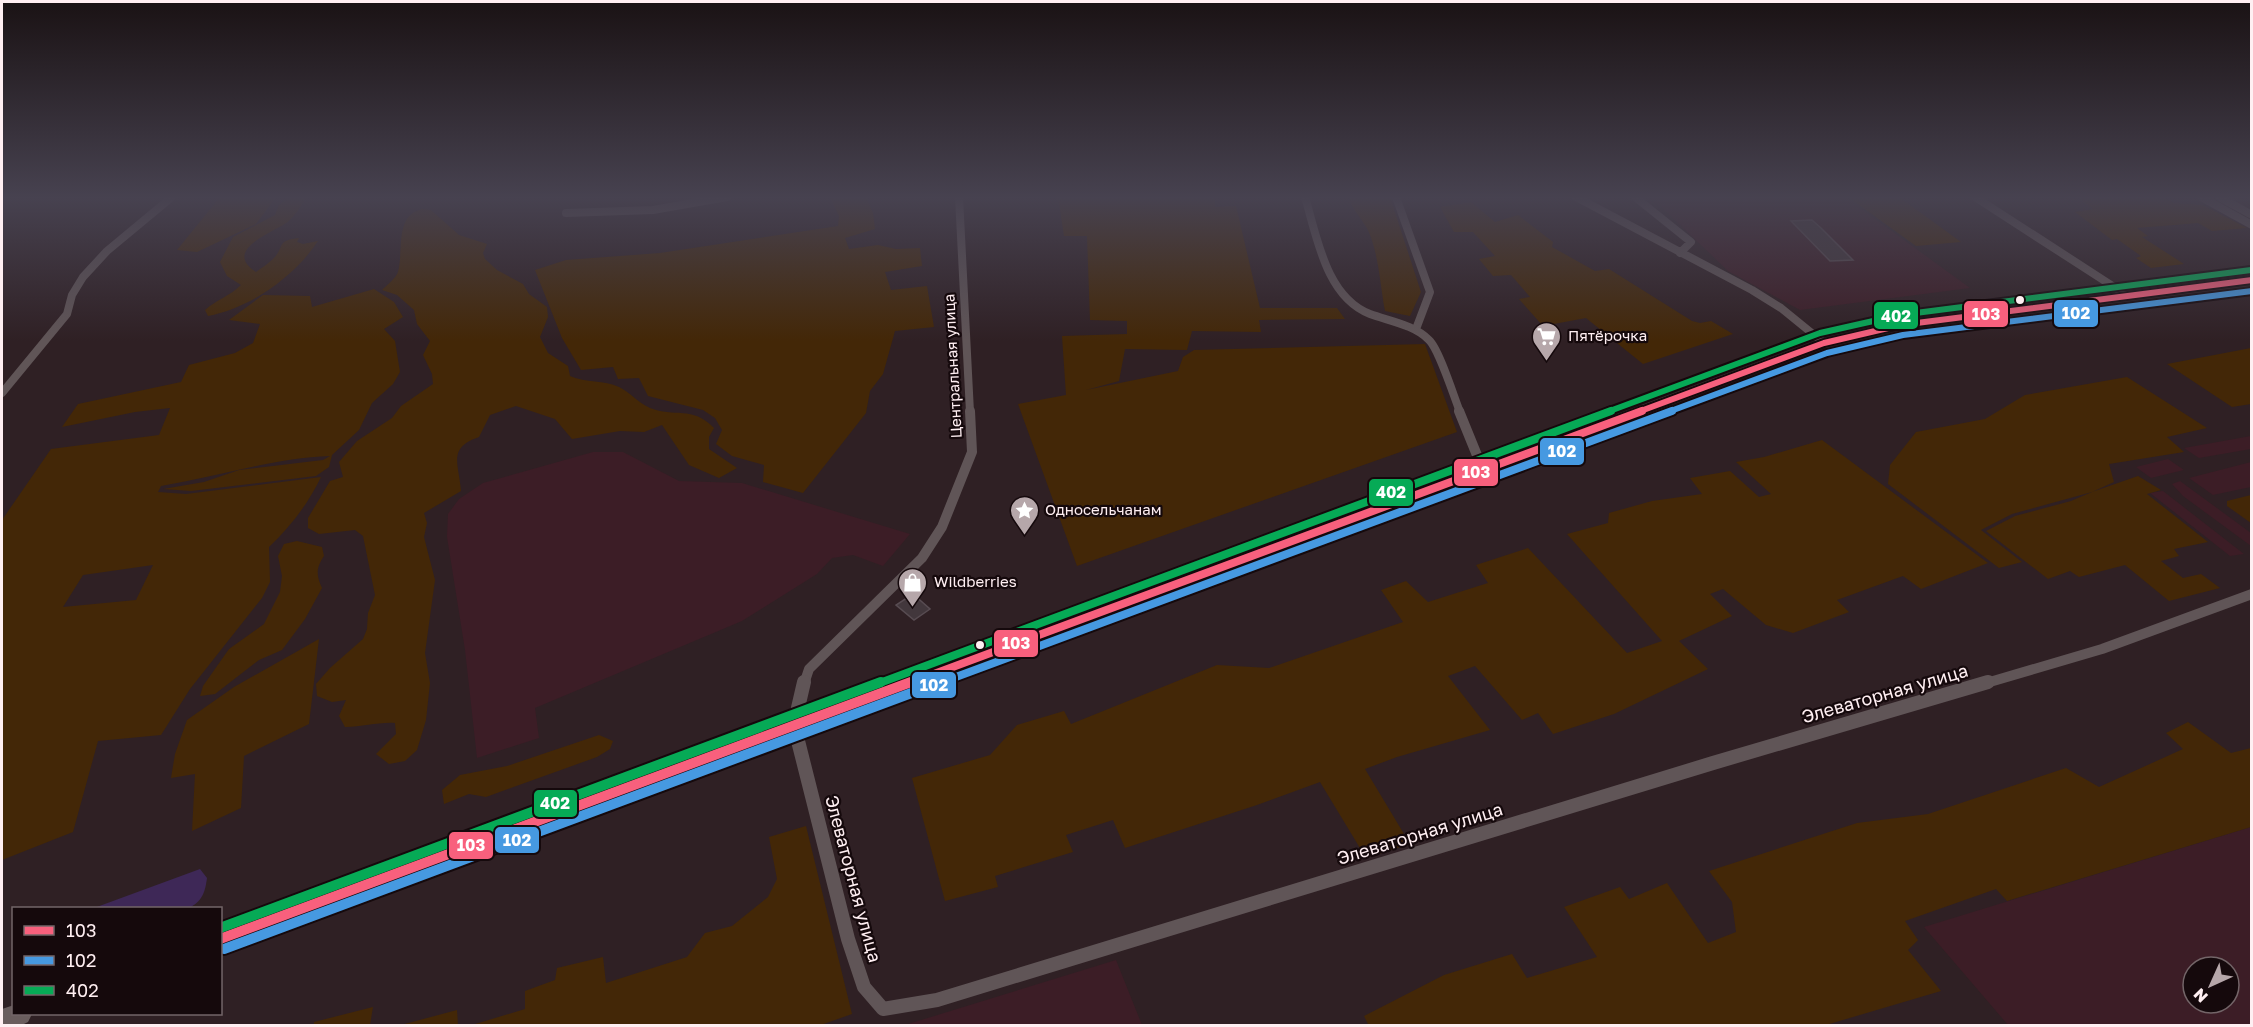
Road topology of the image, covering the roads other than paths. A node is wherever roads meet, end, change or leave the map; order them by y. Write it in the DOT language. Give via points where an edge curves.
graph roads {
  1 [pos="114,245"];
  2 [pos="961,245"];
  3 [pos="1321,245"];
  4 [pos="1413,245"];
  5 [pos="1665,245"];
  6 [pos="1688,245"];
  7 [pos="2049,245"];
  8 [pos="1680,253"];
  9 [pos="2252,280"];
  10 [pos="2128,296"];
  11 [pos="1416,329"];
  12 [pos="1824,343"];
  13 [pos="2,393"];
  14 [pos="1483,470"];
  15 [pos="2252,594"];
  16 [pos="794,725"];
  17 [pos="222,938"];
  18 [pos="17,1015"];
  19 [pos="2,1020"];
  1 -- 13 [label="street" via="84,277 72,295 67,314"];
  2 -- 16 [label="street, Центральная улица" via="972,452 942,527 922,558 809,669"];
  3 -- 11 [label="street" via="1335,285 1347,300 1361,310"];
  4 -- 11 [label="street" via="1430,292"];
  5 -- 8 [label="street"];
  6 -- 8 [label="street"];
  7 -- 10 [label="street"];
  8 -- 12 [label="street" via="1781,308"];
  9 -- 10 [label="main road"];
  10 -- 12 [label="main road" via="1901,325"];
  11 -- 14 [label="street" via="1431,341"];
  12 -- 14 [label="main road"];
  14 -- 16 [label="main road"];
  15 -- 16 [label="street, Элеваторная улица" via="2102,649 1713,763 937,1000 883,1009 864,987 848,939"];
  16 -- 17 [label="main road"];
  18 -- 19 [label="main road"];
}
